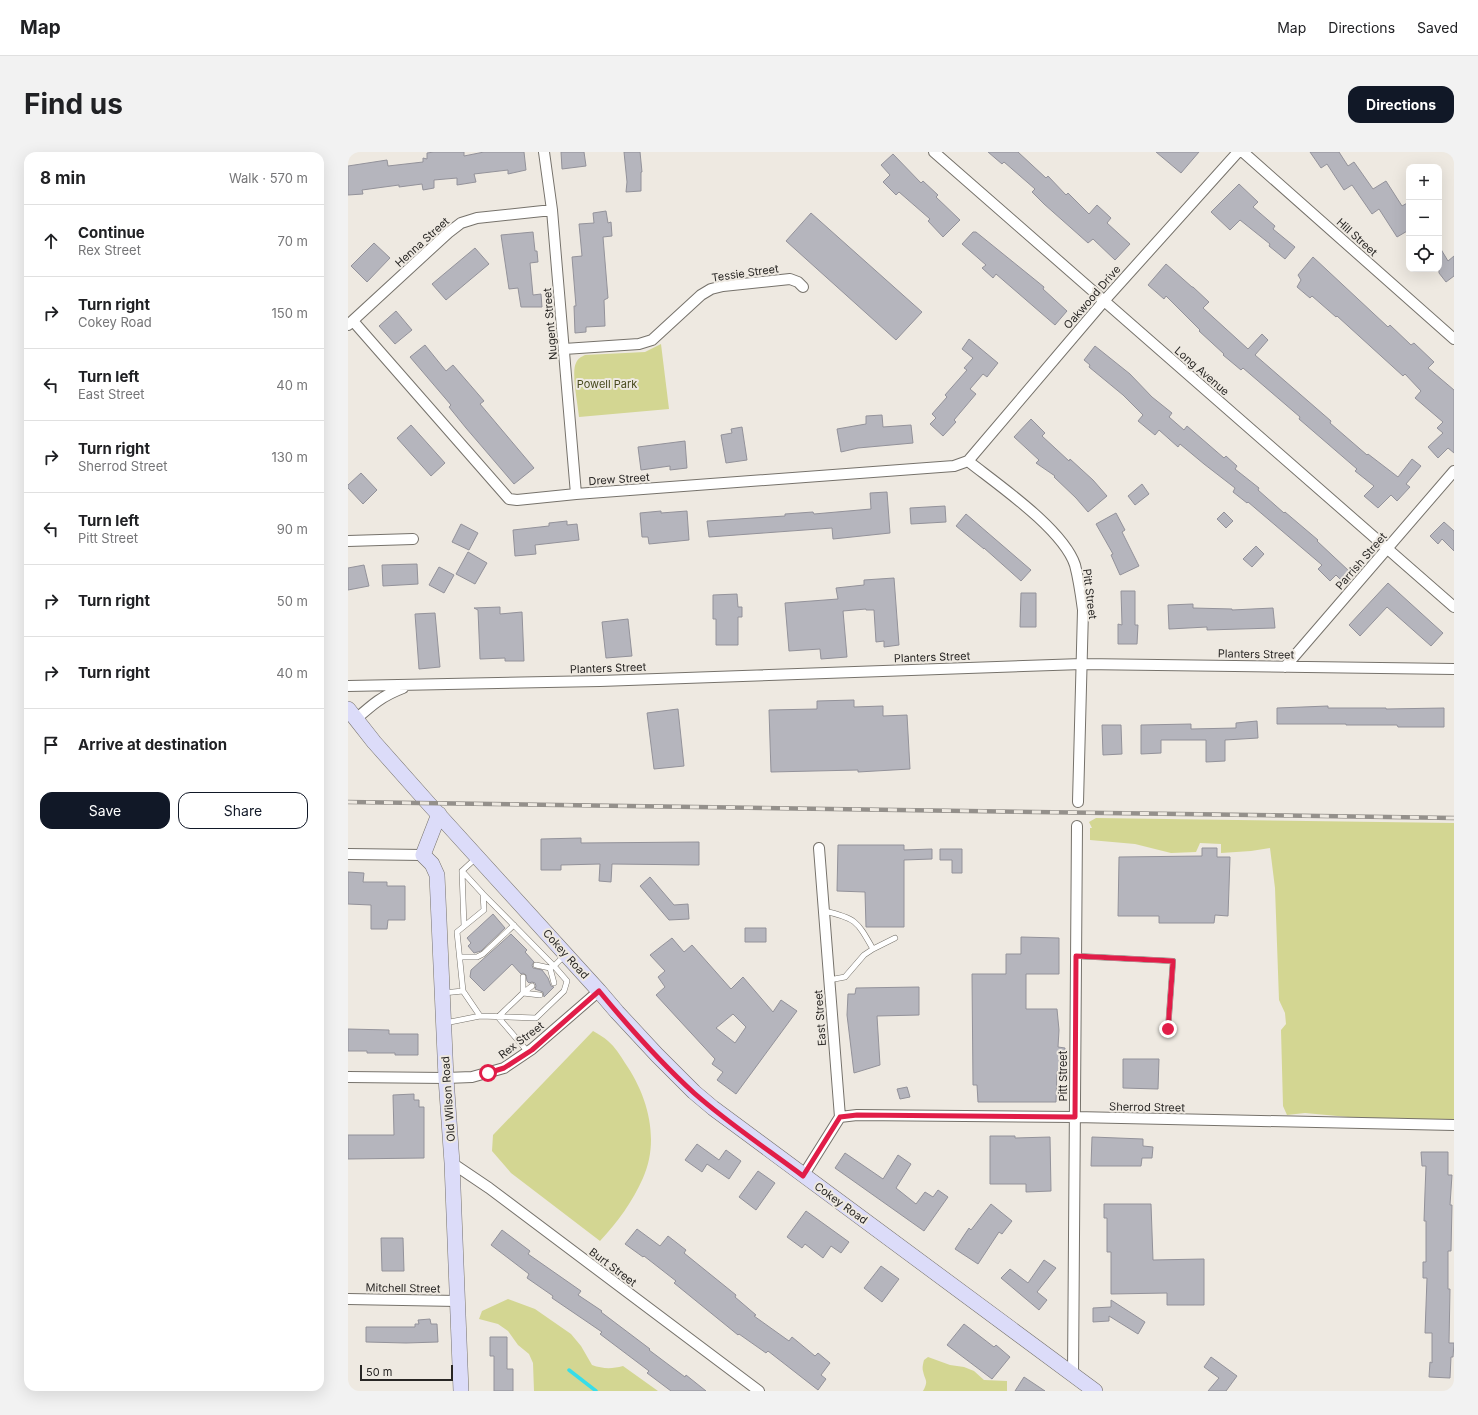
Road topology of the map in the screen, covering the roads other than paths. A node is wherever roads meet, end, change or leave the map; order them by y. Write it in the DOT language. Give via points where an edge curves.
graph roads {
  1 [pos="544,152"];
  2 [pos="934,152"];
  3 [pos="1238,152"];
  4 [pos="1243,152"];
  5 [pos="552,210"];
  6 [pos="803,287"];
  7 [pos="1104,301"];
  8 [pos="350,323"];
  9 [pos="1454,339"];
  10 [pos="564,349"];
  11 [pos="968,460"];
  12 [pos="1454,471"];
  13 [pos="576,494"];
  14 [pos="413,539"];
  15 [pos="348,540"];
  16 [pos="1387,550"];
  17 [pos="1454,608"];
  18 [pos="1082,664"];
  19 [pos="1286,667"];
  20 [pos="1454,669"];
  21 [pos="410,685"];
  22 [pos="348,686"];
  23 [pos="352,714"];
  24 [pos="1078,802"];
  25 [pos="439,814"];
  26 [pos="1077,826"];
  27 [pos="820,848"];
  28 [pos="348,854"];
  29 [pos="423,855"];
  30 [pos="477,856"];
  31 [pos="462,871"];
  32 [pos="483,894"];
  33 [pos="824,911"];
  34 [pos="514,925"];
  35 [pos="464,926"];
  36 [pos="895,938"];
  37 [pos="873,949"];
  38 [pos="566,954"];
  39 [pos="1076,956"];
  40 [pos="460,957"];
  41 [pos="536,965"];
  42 [pos="552,967"];
  43 [pos="545,974"];
  44 [pos="523,977"];
  45 [pos="830,980"];
  46 [pos="554,983"];
  47 [pos="532,986"];
  48 [pos="599,991"];
  49 [pos="463,992"];
  50 [pos="442,993"];
  51 [pos="524,994"];
  52 [pos="540,995"];
  53 [pos="480,1016"];
  54 [pos="498,1017"];
  55 [pos="444,1023"];
  56 [pos="1168,1029"];
  57 [pos="528,1052"];
  58 [pos="348,1077"];
  59 [pos="446,1078"];
  60 [pos="840,1117"];
  61 [pos="1075,1117"];
  62 [pos="1454,1126"];
  63 [pos="452,1162"];
  64 [pos="803,1176"];
  65 [pos="348,1299"];
  66 [pos="457,1301"];
  67 [pos="1073,1374"];
  68 [pos="461,1391"];
  69 [pos="759,1391"];
  70 [pos="1095,1391"];
  1 -- 5 [label="street, Nugent Street"];
  2 -- 7 [label="street, Long Avenue"];
  3 -- 7 [label="street, Oakwood Drive"];
  4 -- 9 [label="street, Hill Street"];
  5 -- 8 [label="street, Henna Street" via="477,218 461,223"];
  5 -- 10 [label="street, Nugent Street"];
  6 -- 10 [label="street, Tessie Street" via="790,279 711,289 700,295 652,340 639,344"];
  7 -- 11 [label="street, Oakwood Drive"];
  7 -- 16 [label="street, Long Avenue"];
  8 -- 13 [label="street, Drew Street" via="509,499"];
  10 -- 13 [label="street, Nugent Street"];
  11 -- 13 [label="street, Drew Street" via="954,466"];
  11 -- 18 [label="street, Pitt Street" via="1028,508 1062,543 1074,564 1083,610"];
  12 -- 16 [label="street, Parrish Street"];
  14 -- 15 [label="street"];
  16 -- 17 [label="street, Long Avenue"];
  16 -- 19 [label="street, Parrish Street"];
  18 -- 19 [label="street, Planters Street"];
  18 -- 21 [label="street, Planters Street"];
  18 -- 24 [label="street, Pitt Street"];
  19 -- 20 [label="street, Planters Street"];
  21 -- 22 [label="street, Planters Street"];
  21 -- 23 [label="street, Planters Street" via="385,695"];
  23 -- 25 [label="street, Cokey Road"];
  25 -- 29 [label="street"];
  25 -- 30 [label="street, Cokey Road"];
  26 -- 39 [label="street, Pitt Street"];
  27 -- 33 [label="street, East Street"];
  28 -- 29 [label="street"];
  29 -- 50 [label="street, Old Wilson Road" via="438,875"];
  30 -- 31 [label="lane"];
  30 -- 38 [label="street, Cokey Road"];
  31 -- 32 [label="lane"];
  31 -- 35 [label="lane"];
  32 -- 34 [label="lane"];
  32 -- 35 [label="lane" via="484,910"];
  33 -- 37 [label="lane" via="852,919 862,929"];
  33 -- 45 [label="street, East Street"];
  34 -- 40 [label="lane" via="483,954 477,957"];
  34 -- 42 [label="lane"];
  35 -- 40 [label="lane" via="457,932"];
  36 -- 37 [label="lane"];
  37 -- 45 [label="lane" via="864,955 845,977"];
  38 -- 42 [label="lane"];
  38 -- 48 [label="street, Cokey Road"];
  39 -- 56 [label="lane" via="1173,961"];
  39 -- 61 [label="street, Pitt Street"];
  40 -- 49 [label="lane"];
  41 -- 42 [label="lane"];
  42 -- 43 [label="lane"];
  42 -- 46 [label="lane"];
  42 -- 54 [label="lane" via="567,981 564,991 536,1018"];
  44 -- 51 [label="lane"];
  45 -- 60 [label="street, East Street"];
  47 -- 51 [label="lane"];
  48 -- 57 [label="street, Rex Street"];
  48 -- 64 [label="street, Cokey Road" via="694,1092"];
  49 -- 50 [label="lane"];
  49 -- 53 [label="lane"];
  50 -- 55 [label="street, Old Wilson Road"];
  51 -- 52 [label="lane"];
  51 -- 54 [label="lane"];
  53 -- 54 [label="lane"];
  53 -- 55 [label="lane"];
  54 -- 57 [label="lane"];
  55 -- 59 [label="street, Old Wilson Road"];
  57 -- 59 [label="street, Rex Street" via="504,1068 472,1077"];
  58 -- 59 [label="street, Rex Street"];
  59 -- 63 [label="street, Old Wilson Road"];
  60 -- 61 [label="street, Sherrod Street"];
  60 -- 64 [label="street"];
  61 -- 62 [label="street, Sherrod Street"];
  61 -- 67 [label="street, Pitt Street"];
  63 -- 66 [label="street, Old Wilson Road"];
  63 -- 69 [label="street, Burt Street"];
  64 -- 67 [label="street, Cokey Road"];
  65 -- 66 [label="street, Mitchell Street"];
  66 -- 68 [label="street, Old Wilson Road"];
  67 -- 70 [label="street, Cokey Road"];
}
